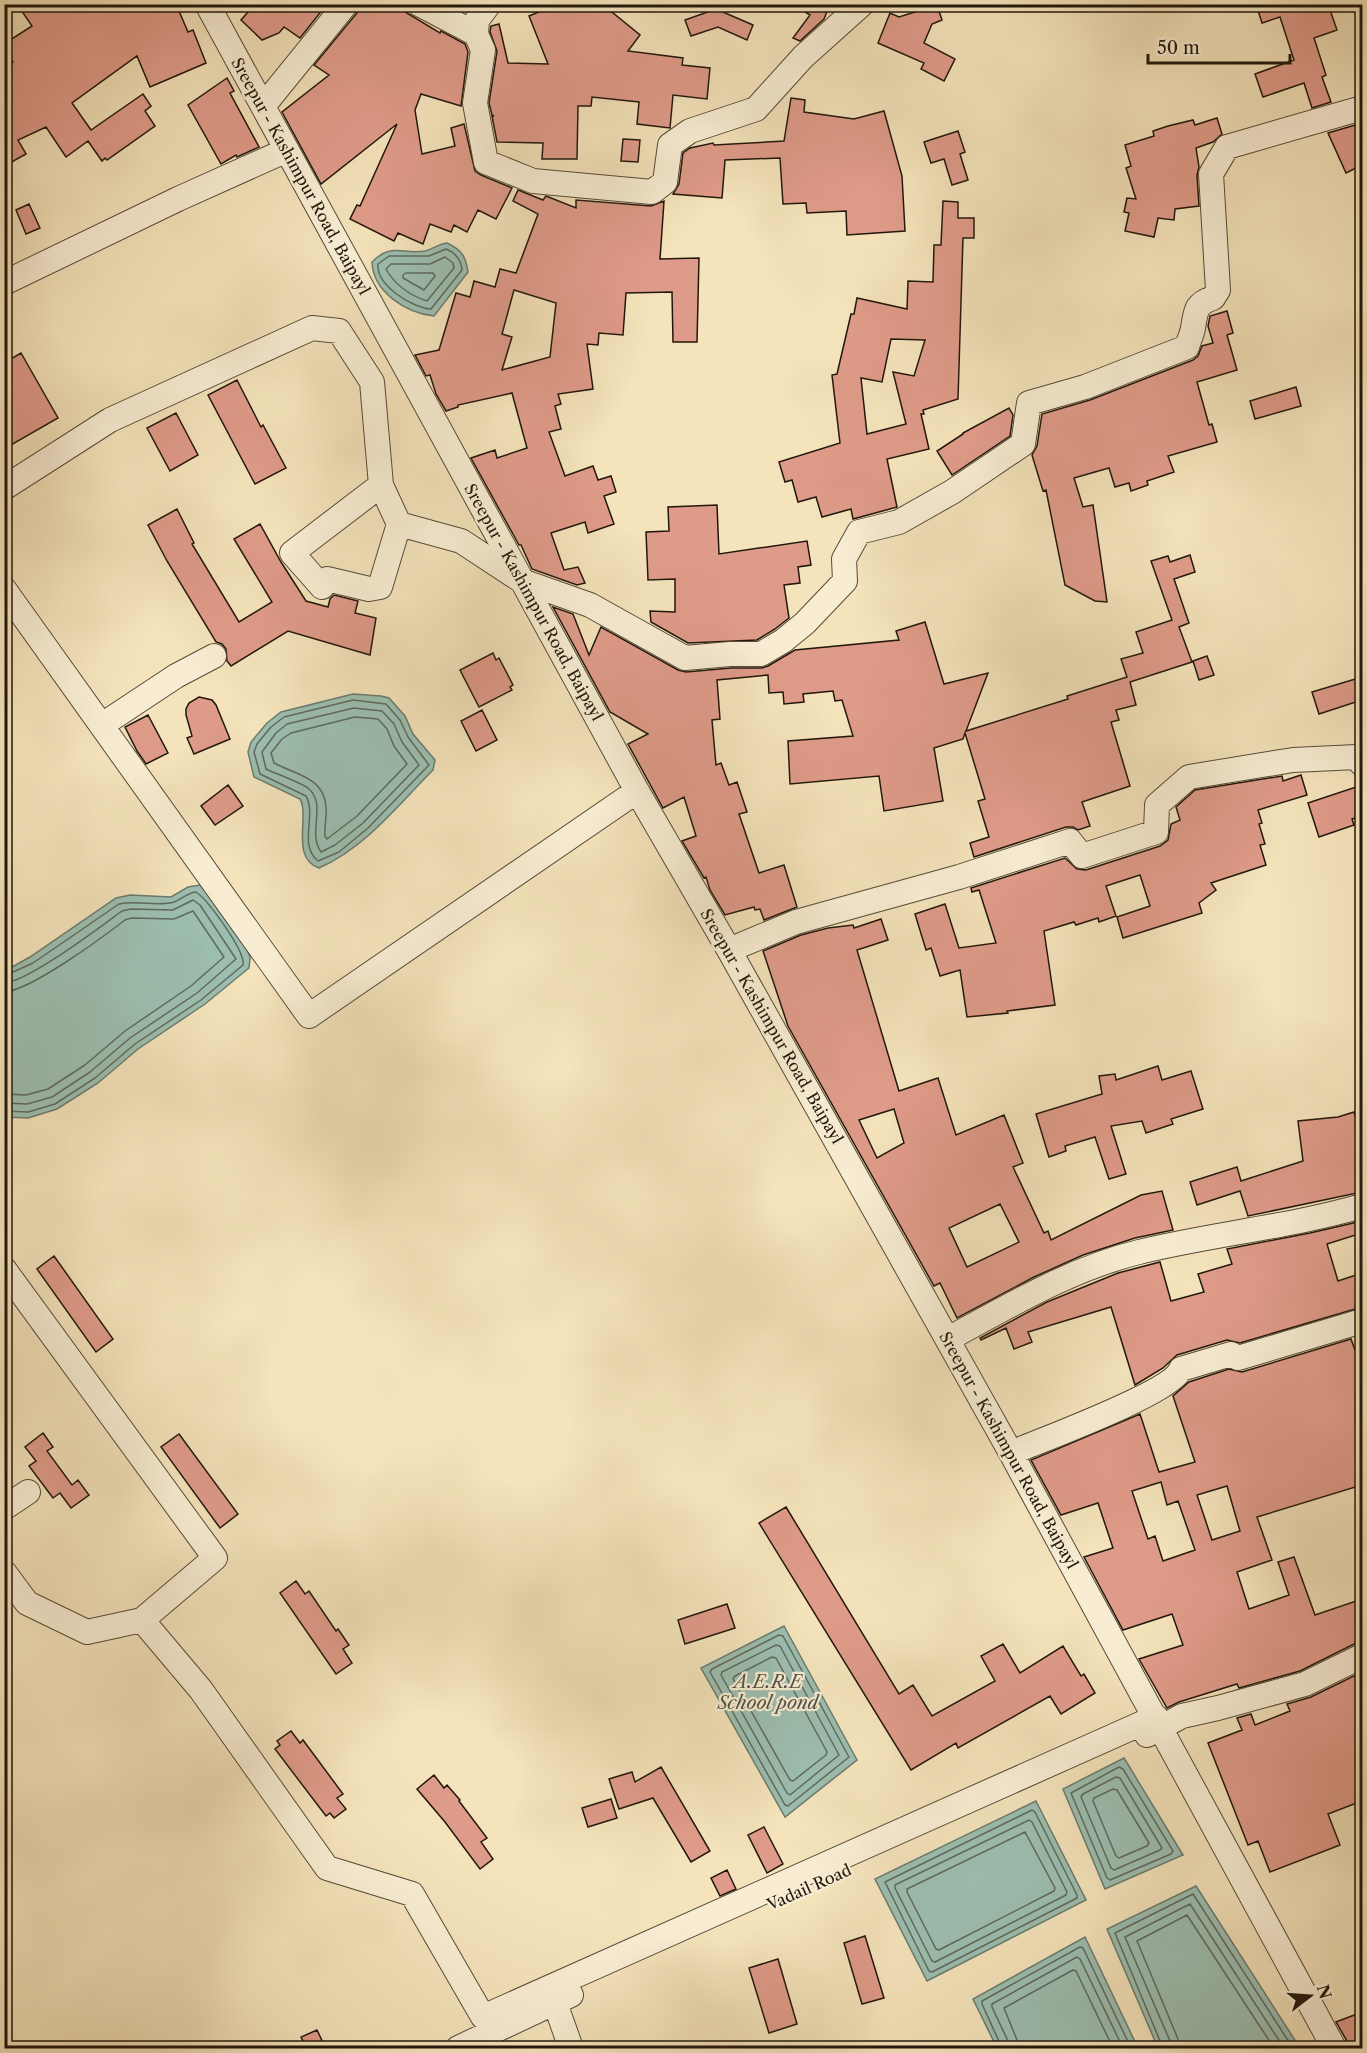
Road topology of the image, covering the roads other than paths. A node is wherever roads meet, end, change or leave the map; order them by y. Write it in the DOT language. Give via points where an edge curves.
graph roads {
  1 [pos="207,4"];
  2 [pos="346,4"];
  3 [pos="419,4"];
  4 [pos="489,4"];
  5 [pos="862,4"];
  6 [pos="476,34"];
  7 [pos="264,105"];
  8 [pos="1362,108"];
  9 [pos="287,150"];
  10 [pos="4,283"];
  11 [pos="381,485"];
  12 [pos="4,488"];
  13 [pos="399,525"];
  14 [pos="522,581"];
  15 [pos="4,589"];
  16 [pos="214,656"];
  17 [pos="102,725"];
  18 [pos="1362,764"];
  19 [pos="637,791"];
  20 [pos="729,950"];
  21 [pos="1362,1206"];
  22 [pos="4,1269"];
  23 [pos="1362,1321"];
  24 [pos="948,1339"];
  25 [pos="1011,1453"];
  26 [pos="28,1492"];
  27 [pos="4,1508"];
  28 [pos="4,1572"];
  29 [pos="142,1620"];
  30 [pos="1362,1656"];
  31 [pos="1159,1723"];
  32 [pos="555,2003"];
  33 [pos="458,2049"];
  34 [pos="571,2049"];
  35 [pos="1334,2049"];
  1 -- 7 [label="street, Sreepur - Kashimpur Road, Baipayl"];
  2 -- 7 [label="street"];
  3 -- 6 [label="street"];
  4 -- 6 [label="street" via="477,20"];
  5 -- 6 [label="street" via="803,57 756,109 690,131 670,145 665,182 652,192 533,181 486,162 475,103 483,50"];
  7 -- 9 [label="street, Sreepur - Kashimpur Road, Baipayl"];
  8 -- 14 [label="street" via="1227,147 1211,174 1218,290 1194,314 1187,347 1085,387 1029,403 1023,444 899,522 859,532 844,559 845,581 805,623 760,654 685,658 590,605"];
  9 -- 10 [label="street"];
  9 -- 14 [label="street, Sreepur - Kashimpur Road, Baipayl"];
  11 -- 12 [label="street" via="372,382 339,331 312,328 110,420"];
  11 -- 13 [label="street"];
  11 -- 13 [label="street" via="292,553 322,587 327,579 369,589 380,587"];
  13 -- 14 [label="street" via="462,541"];
  14 -- 19 [label="street, Sreepur - Kashimpur Road, Baipayl"];
  15 -- 17 [label="street"];
  16 -- 17 [label="street"];
  17 -- 19 [label="street" via="309,1016"];
  18 -- 20 [label="street" via="1357,757 1293,760 1189,777 1157,806 1156,832 1082,856 1070,841 959,878 796,922"];
  19 -- 20 [label="street, Sreepur - Kashimpur Road, Baipayl"];
  20 -- 24 [label="street, Sreepur - Kashimpur Road, Baipayl"];
  21 -- 24 [label="street" via="1136,1252 1052,1282"];
  22 -- 29 [label="street" via="215,1558"];
  23 -- 25 [label="street" via="1238,1358 1232,1354 1181,1369 1178,1376 1150,1394"];
  24 -- 25 [label="street, Sreepur - Kashimpur Road, Baipayl"];
  25 -- 31 [label="street, Sreepur - Kashimpur Road, Baipayl"];
  26 -- 27 [label="street"];
  28 -- 29 [label="street" via="27,1603 87,1632"];
  29 -- 31 [label="street" via="201,1690 327,1868 412,1894 483,2017"];
  30 -- 31 [label="street" via="1305,1684"];
  31 -- 32 [label="street, Vadail Road"];
  31 -- 35 [label="street, Sreepur - Kashimpur Road, Baipayl"];
  32 -- 33 [label="street, Vadail Road"];
  32 -- 34 [label="street"];
}
